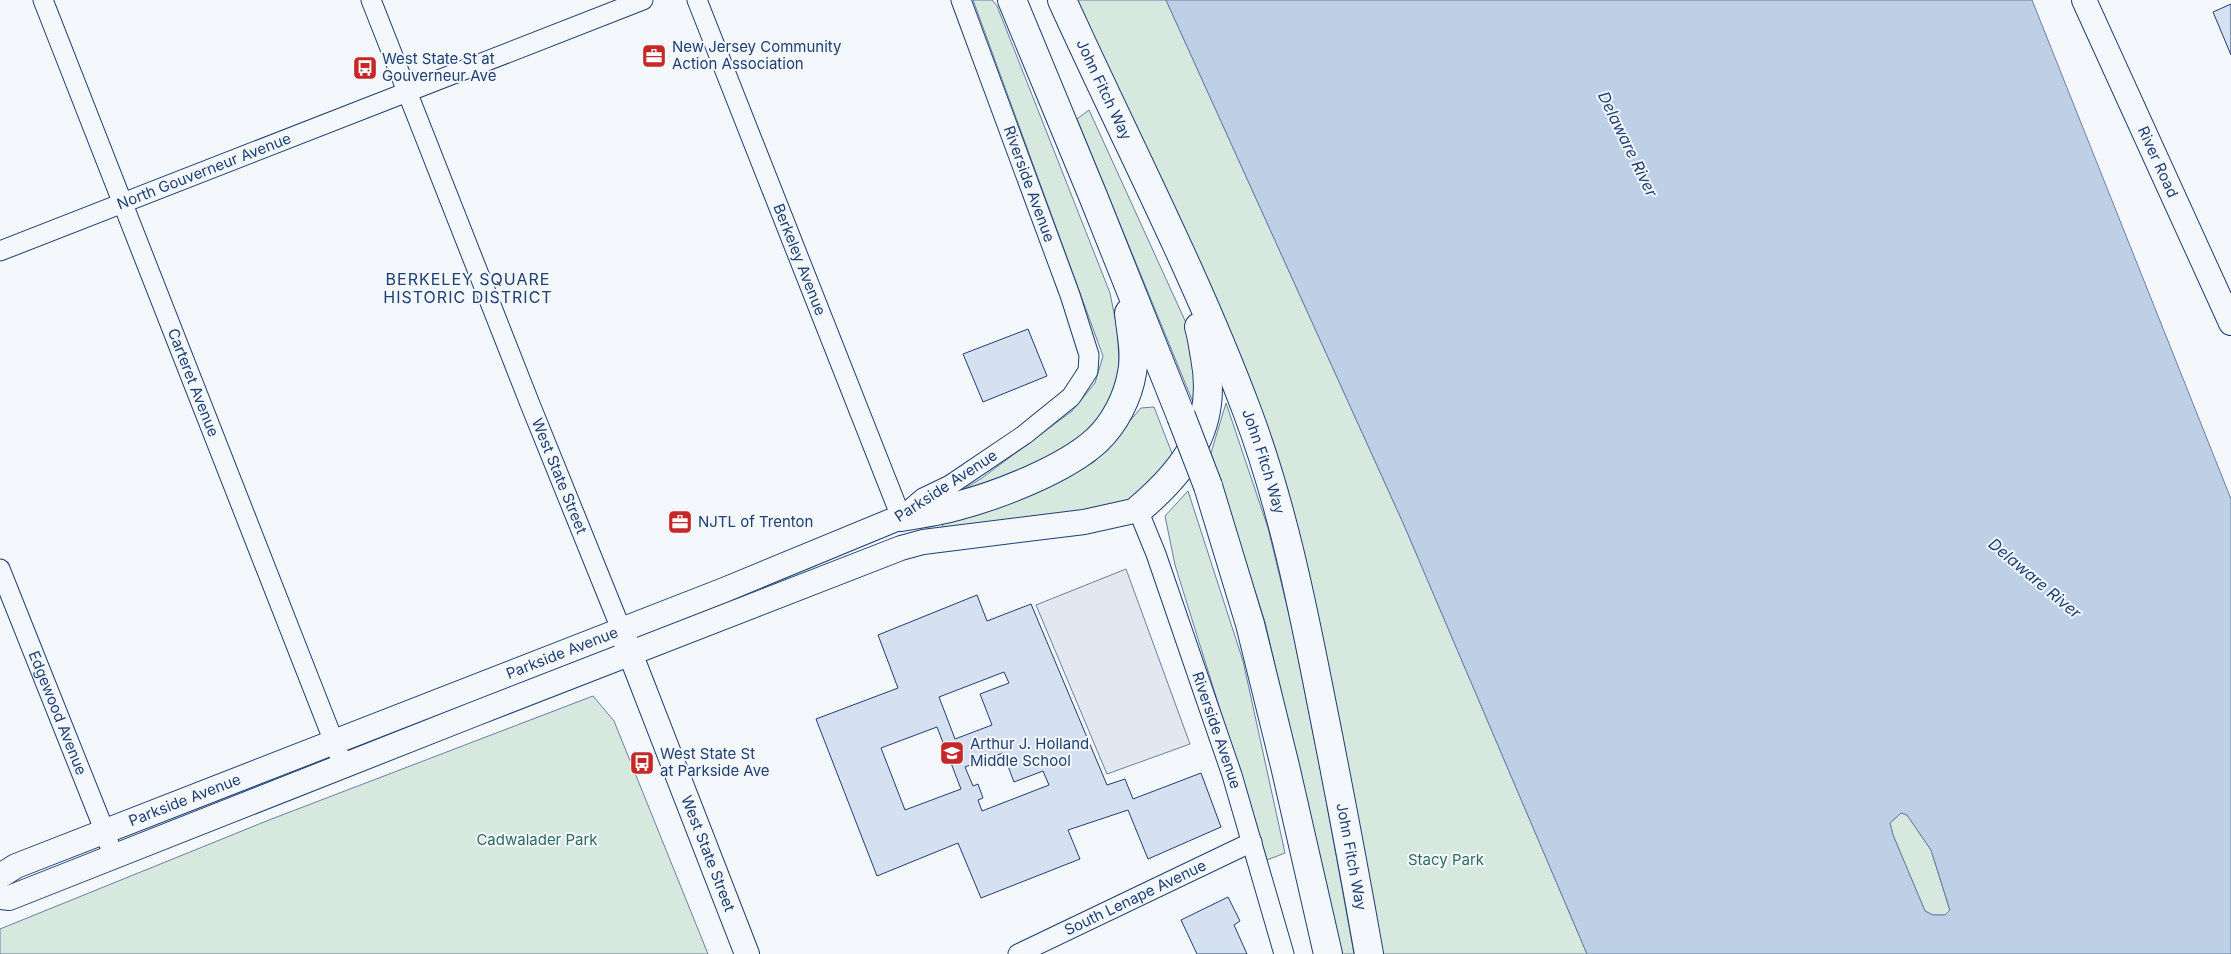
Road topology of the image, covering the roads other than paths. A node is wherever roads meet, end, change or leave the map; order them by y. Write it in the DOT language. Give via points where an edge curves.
graph roads {
  1 [pos="43,0"];
  2 [pos="371,0"];
  3 [pos="643,0"];
  4 [pos="697,0"];
  5 [pos="961,0"];
  6 [pos="1062,0"];
  7 [pos="2084,0"];
  8 [pos="1012,2"];
  9 [pos="407,91"];
  10 [pos="1137,160"];
  11 [pos="123,204"];
  12 [pos="0,251"];
  13 [pos="1124,277"];
  14 [pos="2231,323"];
  15 [pos="1088,370"];
  16 [pos="1138,510"];
  17 [pos="901,517"];
  18 [pos="0,569"];
  19 [pos="621,629"];
  20 [pos="631,654"];
  21 [pos="334,741"];
  22 [pos="343,765"];
  23 [pos="105,832"];
  24 [pos="1252,842"];
  25 [pos="112,856"];
  26 [pos="0,876"];
  27 [pos="1314,894"];
  28 [pos="0,897"];
  29 [pos="747,954"];
  30 [pos="1018,954"];
  31 [pos="1284,954"];
  32 [pos="1322,954"];
  33 [pos="1328,954"];
  34 [pos="1369,954"];
  1 -- 11 [label="street, Carteret Avenue"];
  2 -- 9 [label="street, West State Street"];
  3 -- 9 [label="street, North Gouverneur Avenue"];
  4 -- 17 [label="street, Berkeley Avenue"];
  5 -- 15 [label="street, Riverside Avenue" via="1070,295 1089,355"];
  6 -- 10 [label="highway, John Fitch Way"];
  7 -- 14 [label="main road, River Road"];
  8 -- 13 [label="highway"];
  9 -- 11 [label="street, North Gouverneur Avenue"];
  9 -- 19 [label="street, West State Street"];
  10 -- 16 [label="highway" via="1200,331 1209,378 1202,429 1180,469"];
  10 -- 34 [label="highway, John Fitch Way" via="1200,296 1247,411 1270,480 1310,642"];
  11 -- 12 [label="street, North Gouverneur Avenue"];
  11 -- 21 [label="street, Carteret Avenue"];
  13 -- 17 [label="highway" via="1134,352 1133,372 1121,406 1098,439 1054,468 1006,489 957,506"];
  13 -- 27 [label="highway, bridge" via="1208,486 1250,624"];
  15 -- 17 [label="street, Parkside Avenue" via="1071,397 1024,435 950,485 924,498"];
  16 -- 20 [label="main road, Parkside Avenue" via="1084,522 915,544"];
  16 -- 24 [label="street, Riverside Avenue" via="1232,775"];
  17 -- 19 [label="main road, Parkside Avenue" via="774,571"];
  18 -- 23 [label="street, Edgewood Avenue"];
  19 -- 20 [label="main road, West State Street"];
  19 -- 21 [label="main road, Parkside Avenue"];
  20 -- 22 [label="main road, Parkside Avenue"];
  20 -- 29 [label="main road, West State Street"];
  21 -- 22 [label="street, Carteret Avenue"];
  21 -- 23 [label="main road, Parkside Avenue"];
  22 -- 25 [label="main road, Parkside Avenue"];
  23 -- 25 [label="street, Edgewood Avenue"];
  23 -- 26 [label="main road, Parkside Avenue" via="16,866"];
  24 -- 30 [label="street, South Lenape Avenue"];
  24 -- 31 [label="street, Riverside Avenue"];
  25 -- 28 [label="main road, Parkside Avenue" via="9,898"];
  27 -- 32 [label="highway"];
  27 -- 33 [label="highway"];
}
